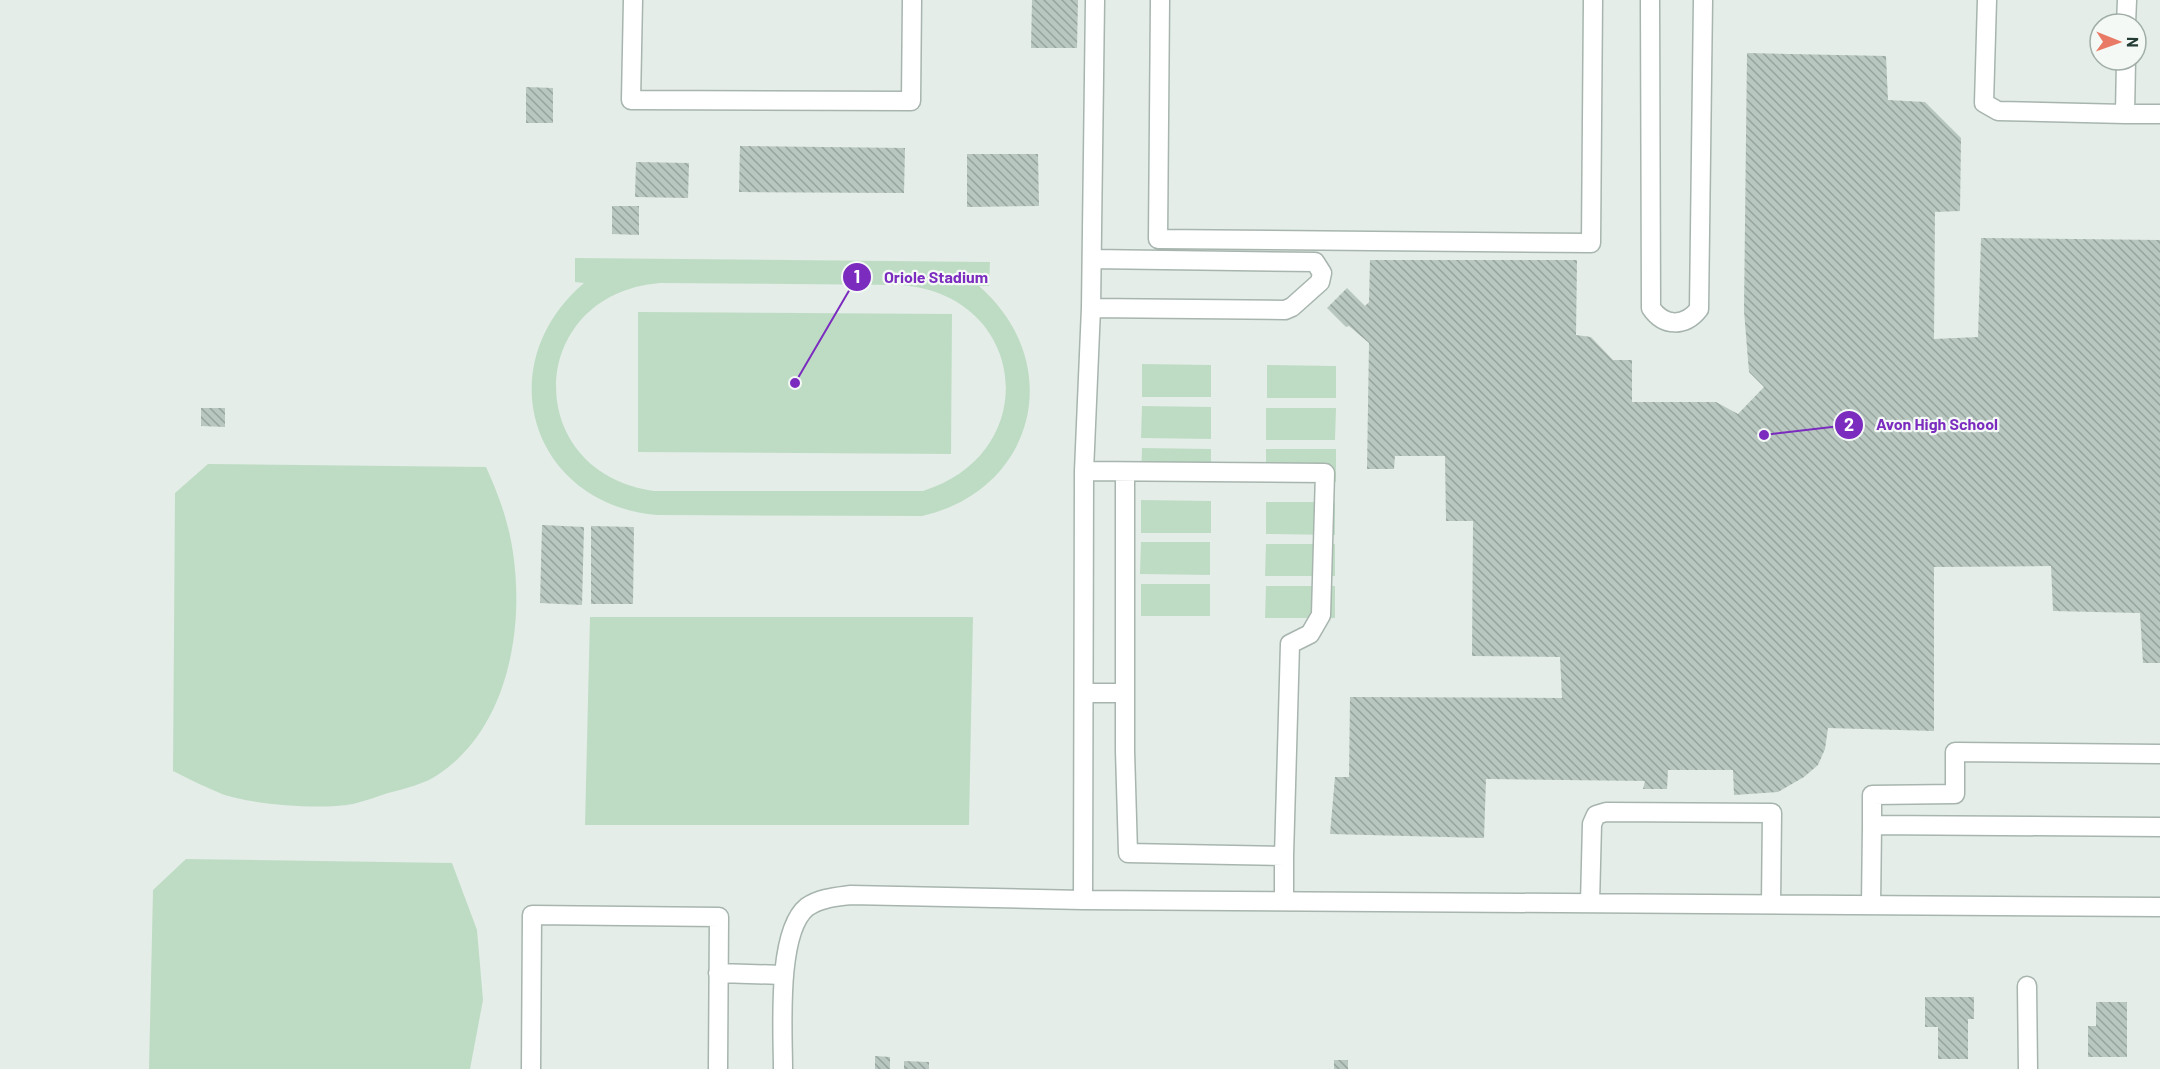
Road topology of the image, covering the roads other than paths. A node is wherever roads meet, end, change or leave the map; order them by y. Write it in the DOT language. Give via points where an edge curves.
graph roads {
  1 [pos="633,0"];
  2 [pos="912,0"];
  3 [pos="1095,0"];
  4 [pos="1160,0"];
  5 [pos="1593,0"];
  6 [pos="1650,0"];
  7 [pos="1703,0"];
  8 [pos="1987,0"];
  9 [pos="2126,72"];
  10 [pos="2125,114"];
  11 [pos="2160,114"];
  12 [pos="1092,259"];
  13 [pos="1091,308"];
  14 [pos="1084,471"];
  15 [pos="1125,472"];
  16 [pos="1085,693"];
  17 [pos="1124,693"];
  18 [pos="2160,754"];
  19 [pos="1872,825"];
  20 [pos="2160,827"];
  21 [pos="1284,856"];
  22 [pos="1083,900"];
  23 [pos="1284,901"];
  24 [pos="1590,903"];
  25 [pos="1771,904"];
  26 [pos="1871,905"];
  27 [pos="2160,907"];
  28 [pos="718,973"];
  29 [pos="783,975"];
  30 [pos="2027,986"];
  31 [pos="531,1069"];
  32 [pos="718,1069"];
  33 [pos="783,1069"];
  34 [pos="2028,1069"];
  1 -- 2 [label="street" via="631,100 910,100"];
  3 -- 12 [label="street"];
  4 -- 5 [label="street" via="1158,239 1591,243"];
  6 -- 7 [label="street" via="1651,308 1667,322 1679,323 1692,319 1699,309"];
  8 -- 10 [label="street" via="1984,103 1998,111"];
  9 -- 10 [label="street"];
  10 -- 11 [label="street"];
  12 -- 13 [label="street"];
  12 -- 13 [label="street" via="1315,262 1322,273 1320,282 1285,310"];
  13 -- 14 [label="street"];
  14 -- 15 [label="street"];
  14 -- 16 [label="street"];
  15 -- 17 [label="street"];
  15 -- 21 [label="street" via="1325,473 1321,615 1310,634 1290,644"];
  16 -- 17 [label="street"];
  16 -- 22 [label="street"];
  17 -- 21 [label="street" via="1128,853"];
  18 -- 19 [label="street" via="1955,752 1955,794 1872,795"];
  19 -- 20 [label="street"];
  19 -- 26 [label="street"];
  21 -- 23 [label="street"];
  22 -- 23 [label="street"];
  22 -- 29 [label="street" via="851,895 826,898 807,908 798,919 790,937"];
  23 -- 24 [label="street"];
  24 -- 25 [label="street"];
  24 -- 25 [label="street" via="1592,824 1596,815 1618,812 1772,813"];
  25 -- 26 [label="street"];
  26 -- 27 [label="street"];
  28 -- 29 [label="street"];
  28 -- 31 [label="street" via="719,917 532,915"];
  28 -- 32 [label="street"];
  29 -- 33 [label="street"];
  30 -- 34 [label="street"];
}
